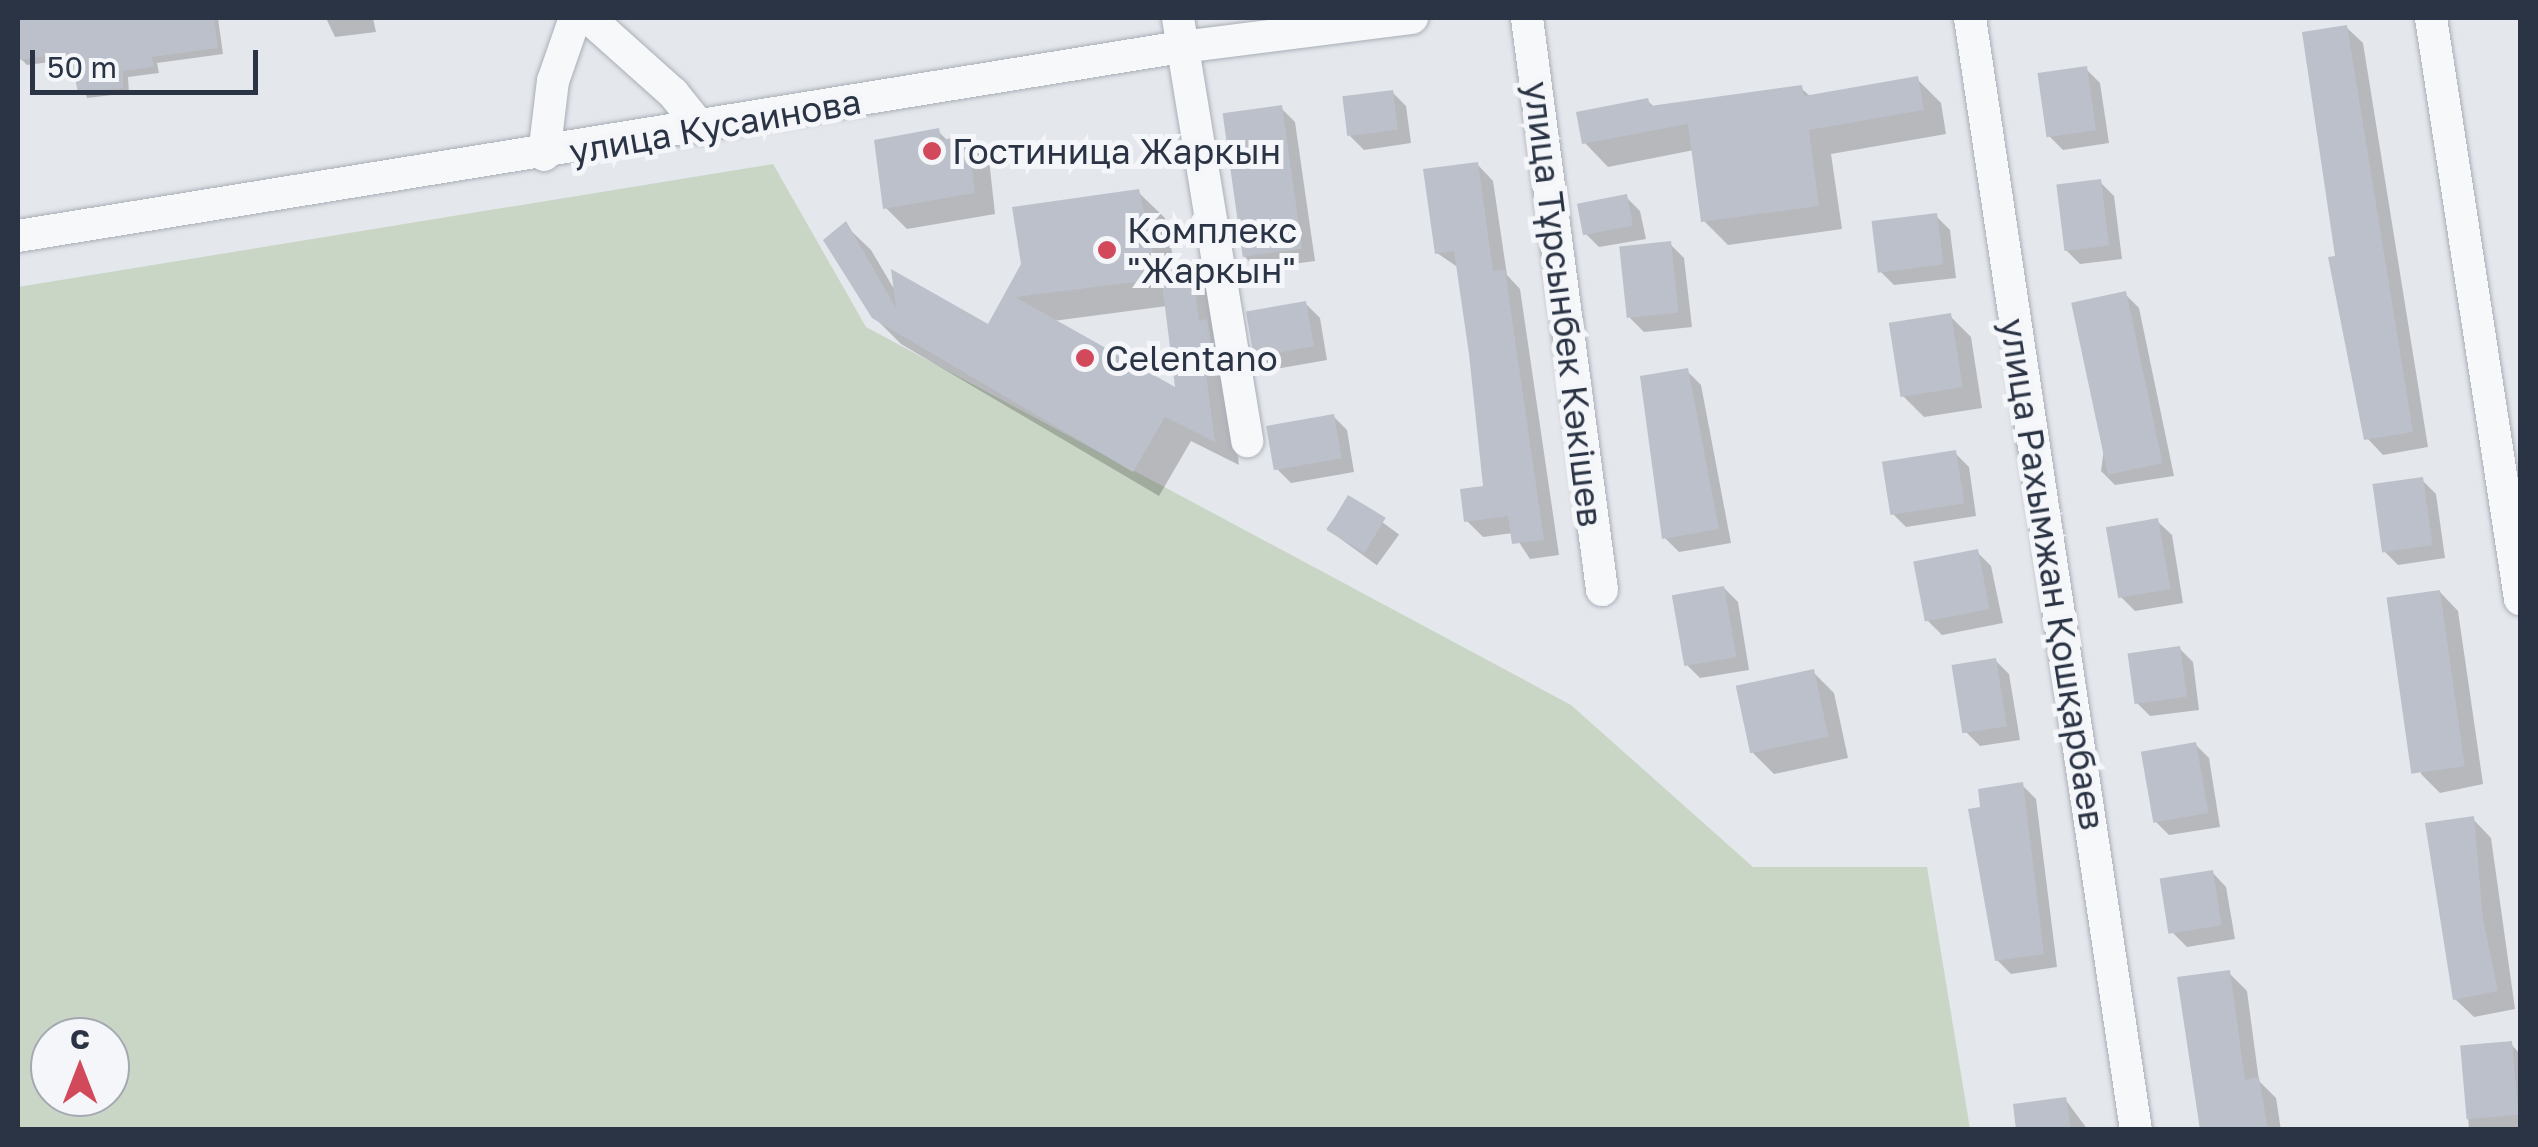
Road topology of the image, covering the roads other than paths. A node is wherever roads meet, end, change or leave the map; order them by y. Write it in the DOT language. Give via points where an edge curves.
graph roads {
  1 [pos="575,18"];
  2 [pos="589,18"];
  3 [pos="1412,18"];
  4 [pos="1526,18"];
  5 [pos="1970,18"];
  6 [pos="2431,18"];
  7 [pos="1180,32"];
  8 [pos="701,128"];
  9 [pos="544,155"];
  10 [pos="18,236"];
  11 [pos="1248,440"];
  12 [pos="1602,590"];
  13 [pos="2520,600"];
  14 [pos="2136,1130"];
  1 -- 9 [label="street" via="553,82"];
  2 -- 8 [label="street" via="639,60"];
  3 -- 7 [label="street, улица Кусаинова"];
  4 -- 12 [label="street, улица Тұрсынбек Кәкішев"];
  5 -- 14 [label="street, улица Рахымжан Қошқарбаев"];
  6 -- 13 [label="street"];
  7 -- 8 [label="street, улица Кусаинова"];
  7 -- 11 [label="street"];
  8 -- 9 [label="street, улица Кусаинова"];
  9 -- 10 [label="street, улица Кусаинова"];
}
